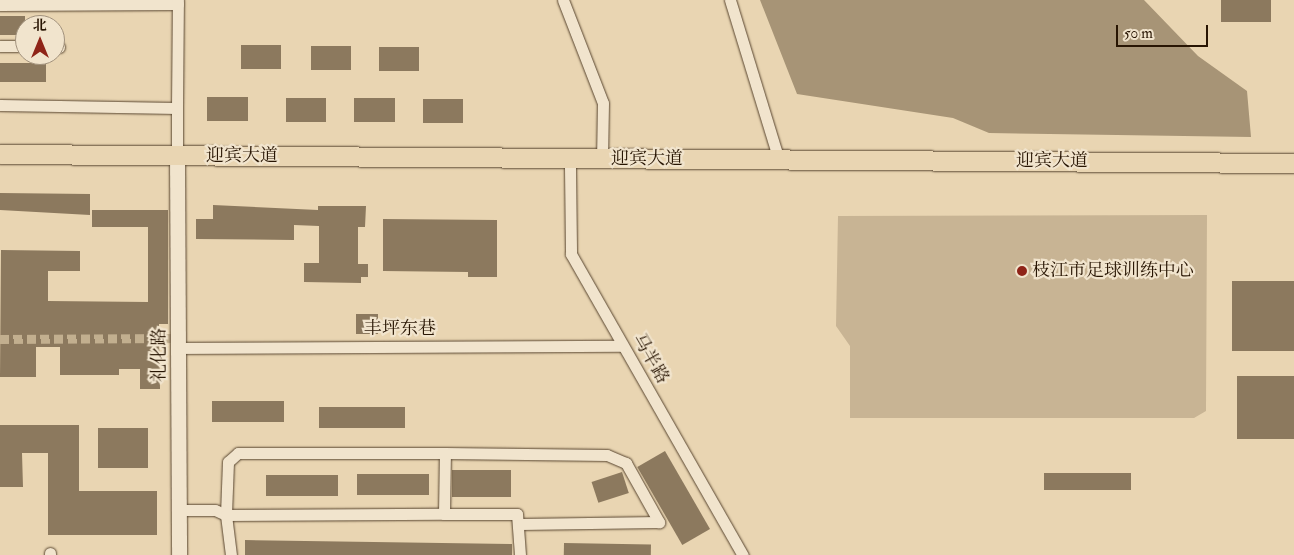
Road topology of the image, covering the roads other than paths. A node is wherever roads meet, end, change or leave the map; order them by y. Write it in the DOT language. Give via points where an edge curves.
graph roads {
  1 [pos="563,0"];
  2 [pos="730,0"];
  3 [pos="178,2"];
  4 [pos="0,5"];
  5 [pos="0,46"];
  6 [pos="15,46"];
  7 [pos="0,105"];
  8 [pos="178,108"];
  9 [pos="0,154"];
  10 [pos="602,158"];
  11 [pos="779,160"];
  12 [pos="178,161"];
  13 [pos="1294,163"];
  14 [pos="0,165"];
  15 [pos="570,168"];
  16 [pos="1294,173"];
  17 [pos="622,346"];
  18 [pos="178,348"];
  19 [pos="445,453"];
  20 [pos="179,510"];
  21 [pos="444,514"];
  22 [pos="226,515"];
  23 [pos="520,524"];
  24 [pos="179,555"];
  25 [pos="232,555"];
  26 [pos="520,555"];
  27 [pos="743,555"];
  1 -- 10 [label="street" via="603,103"];
  2 -- 11 [label="street"];
  3 -- 4 [label="street"];
  3 -- 8 [label="street"];
  5 -- 6 [label="street"];
  7 -- 8 [label="street"];
  8 -- 12 [label="street"];
  9 -- 12 [label="main road, 迎宾大道"];
  10 -- 11 [label="main road, 迎宾大道"];
  10 -- 12 [label="main road, 迎宾大道"];
  11 -- 13 [label="main road, 迎宾大道"];
  12 -- 14 [label="main road, 迎宾大道"];
  12 -- 15 [label="main road, 迎宾大道"];
  12 -- 18 [label="street, 礼化路"];
  15 -- 16 [label="main road, 迎宾大道"];
  15 -- 17 [label="street, 马半路" via="571,254"];
  17 -- 18 [label="street, 丰坪东巷"];
  17 -- 27 [label="street, 马半路"];
  18 -- 20 [label="street, 礼化路"];
  19 -- 21 [label="street"];
  19 -- 22 [label="street" via="238,453 228,462"];
  19 -- 23 [label="street" via="607,455 626,463 659,522"];
  20 -- 22 [label="street" via="215,510"];
  20 -- 24 [label="street, 礼化路"];
  21 -- 22 [label="street"];
  21 -- 23 [label="street" via="517,514"];
  22 -- 25 [label="street"];
  23 -- 26 [label="street"];
}
